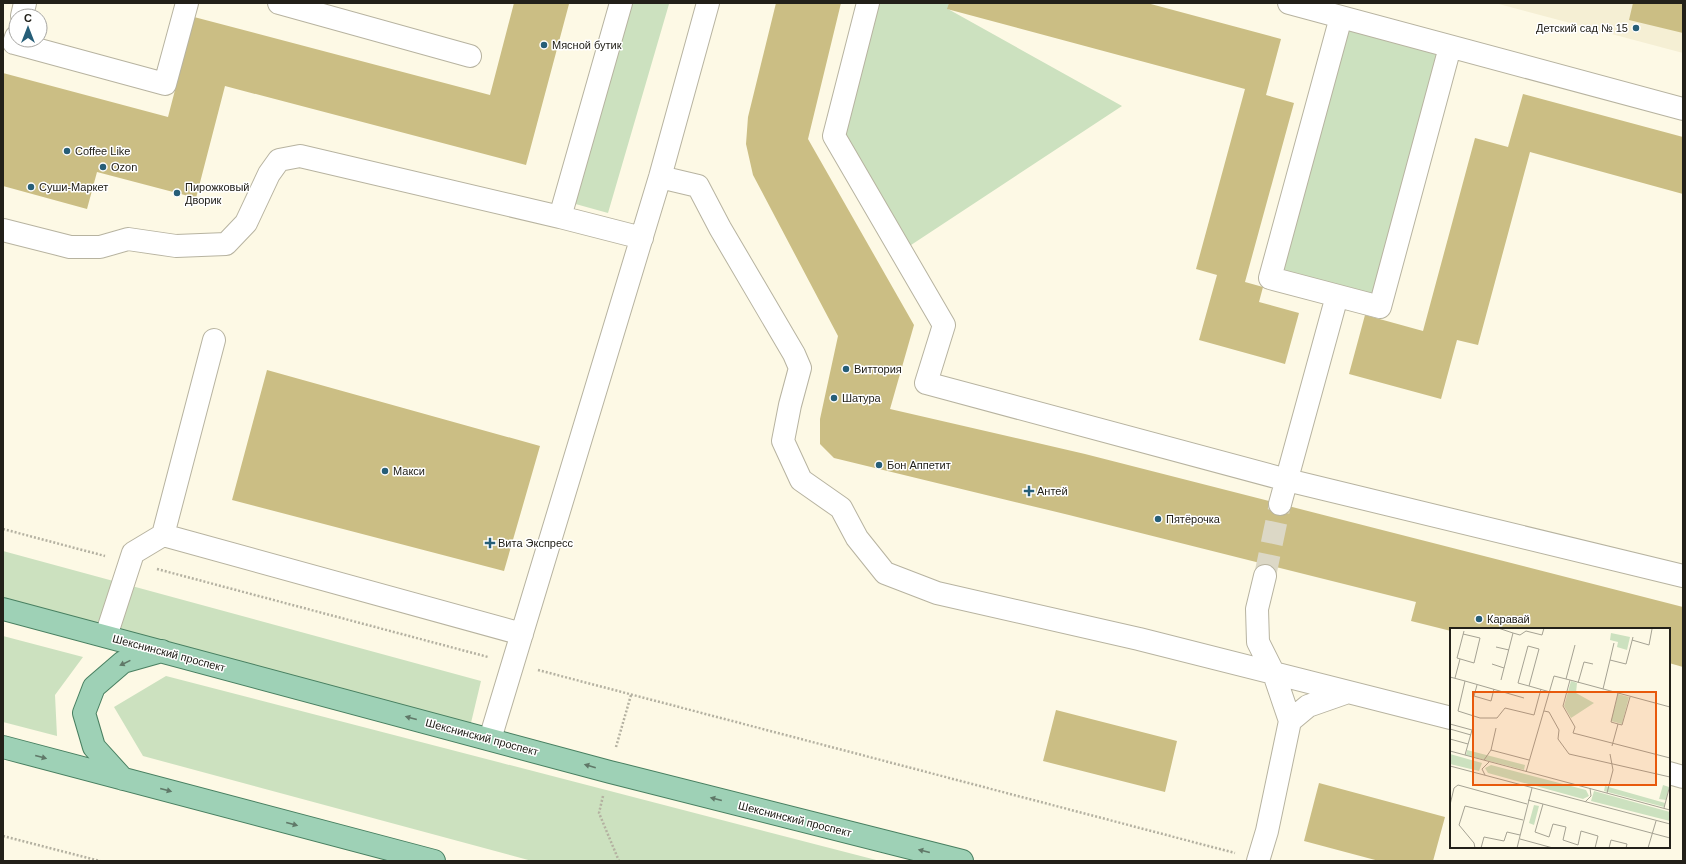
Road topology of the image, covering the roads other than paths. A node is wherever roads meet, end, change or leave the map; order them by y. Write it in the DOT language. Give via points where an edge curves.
graph roads {
  1 [pos="187,3"];
  2 [pos="279,3"];
  3 [pos="621,3"];
  4 [pos="708,3"];
  5 [pos="868,3"];
  6 [pos="1289,3"];
  7 [pos="1341,17"];
  8 [pos="1450,46"];
  9 [pos="32,48"];
  10 [pos="470,56"];
  11 [pos="1683,109"];
  12 [pos="660,177"];
  13 [pos="560,218"];
  14 [pos="3,230"];
  15 [pos="642,238"];
  16 [pos="1337,296"];
  17 [pos="214,340"];
  18 [pos="1287,480"];
  19 [pos="1280,504"];
  20 [pos="163,535"];
  21 [pos="1265,576"];
  22 [pos="1683,576"];
  23 [pos="3,608"];
  24 [pos="522,634"];
  25 [pos="106,636"];
  26 [pos="162,651"];
  27 [pos="1274,674"];
  28 [pos="1348,692"];
  29 [pos="1450,718"];
  30 [pos="1290,721"];
  31 [pos="490,739"];
  32 [pos="3,748"];
  33 [pos="1670,773"];
  34 [pos="1683,777"];
  35 [pos="123,779"];
  36 [pos="1258,860"];
  37 [pos="434,861"];
  38 [pos="962,861"];
  1 -- 9 [label="lane" via="165,84"];
  2 -- 10 [label="lane"];
  3 -- 13 [label="lane"];
  4 -- 12 [label="lane"];
  5 -- 18 [label="lane" via="834,136 944,325 926,383"];
  6 -- 7 [label="lane"];
  7 -- 8 [label="lane"];
  7 -- 16 [label="lane" via="1270,278"];
  8 -- 11 [label="lane"];
  8 -- 16 [label="lane" via="1380,307"];
  12 -- 15 [label="lane"];
  12 -- 27 [label="lane" via="698,186 794,354 800,368 783,441 801,480 841,508 857,538 885,573 938,593 1140,639"];
  13 -- 14 [label="lane" via="300,156 279,160 269,174 246,223 226,244 176,246 128,239 100,247 70,247"];
  13 -- 15 [label="lane"];
  15 -- 24 [label="lane"];
  16 -- 18 [label="lane"];
  17 -- 20 [label="lane"];
  18 -- 19 [label="lane"];
  18 -- 22 [label="lane"];
  20 -- 24 [label="lane"];
  20 -- 25 [label="lane" via="133,554"];
  21 -- 27 [label="lane" via="1256,609 1258,642"];
  23 -- 25 [label="main road, Шекснинский проспект"];
  24 -- 31 [label="lane"];
  25 -- 26 [label="main road, Шекснинский проспект"];
  31 -- 26 [label="main road, Шекснинский проспект, one-way"];
  26 -- 35 [label="main road, one-way" via="123,662 94,687 84,713 94,747"];
  27 -- 28 [label="lane"];
  27 -- 30 [label="lane"];
  28 -- 29 [label="lane"];
  28 -- 30 [label="lane" via="1308,706"];
  30 -- 36 [label="lane"];
  38 -- 31 [label="main road, Шекснинский проспект, one-way"];
  32 -- 35 [label="main road, one-way"];
  33 -- 34 [label="lane"];
  35 -- 37 [label="main road, one-way"];
}
